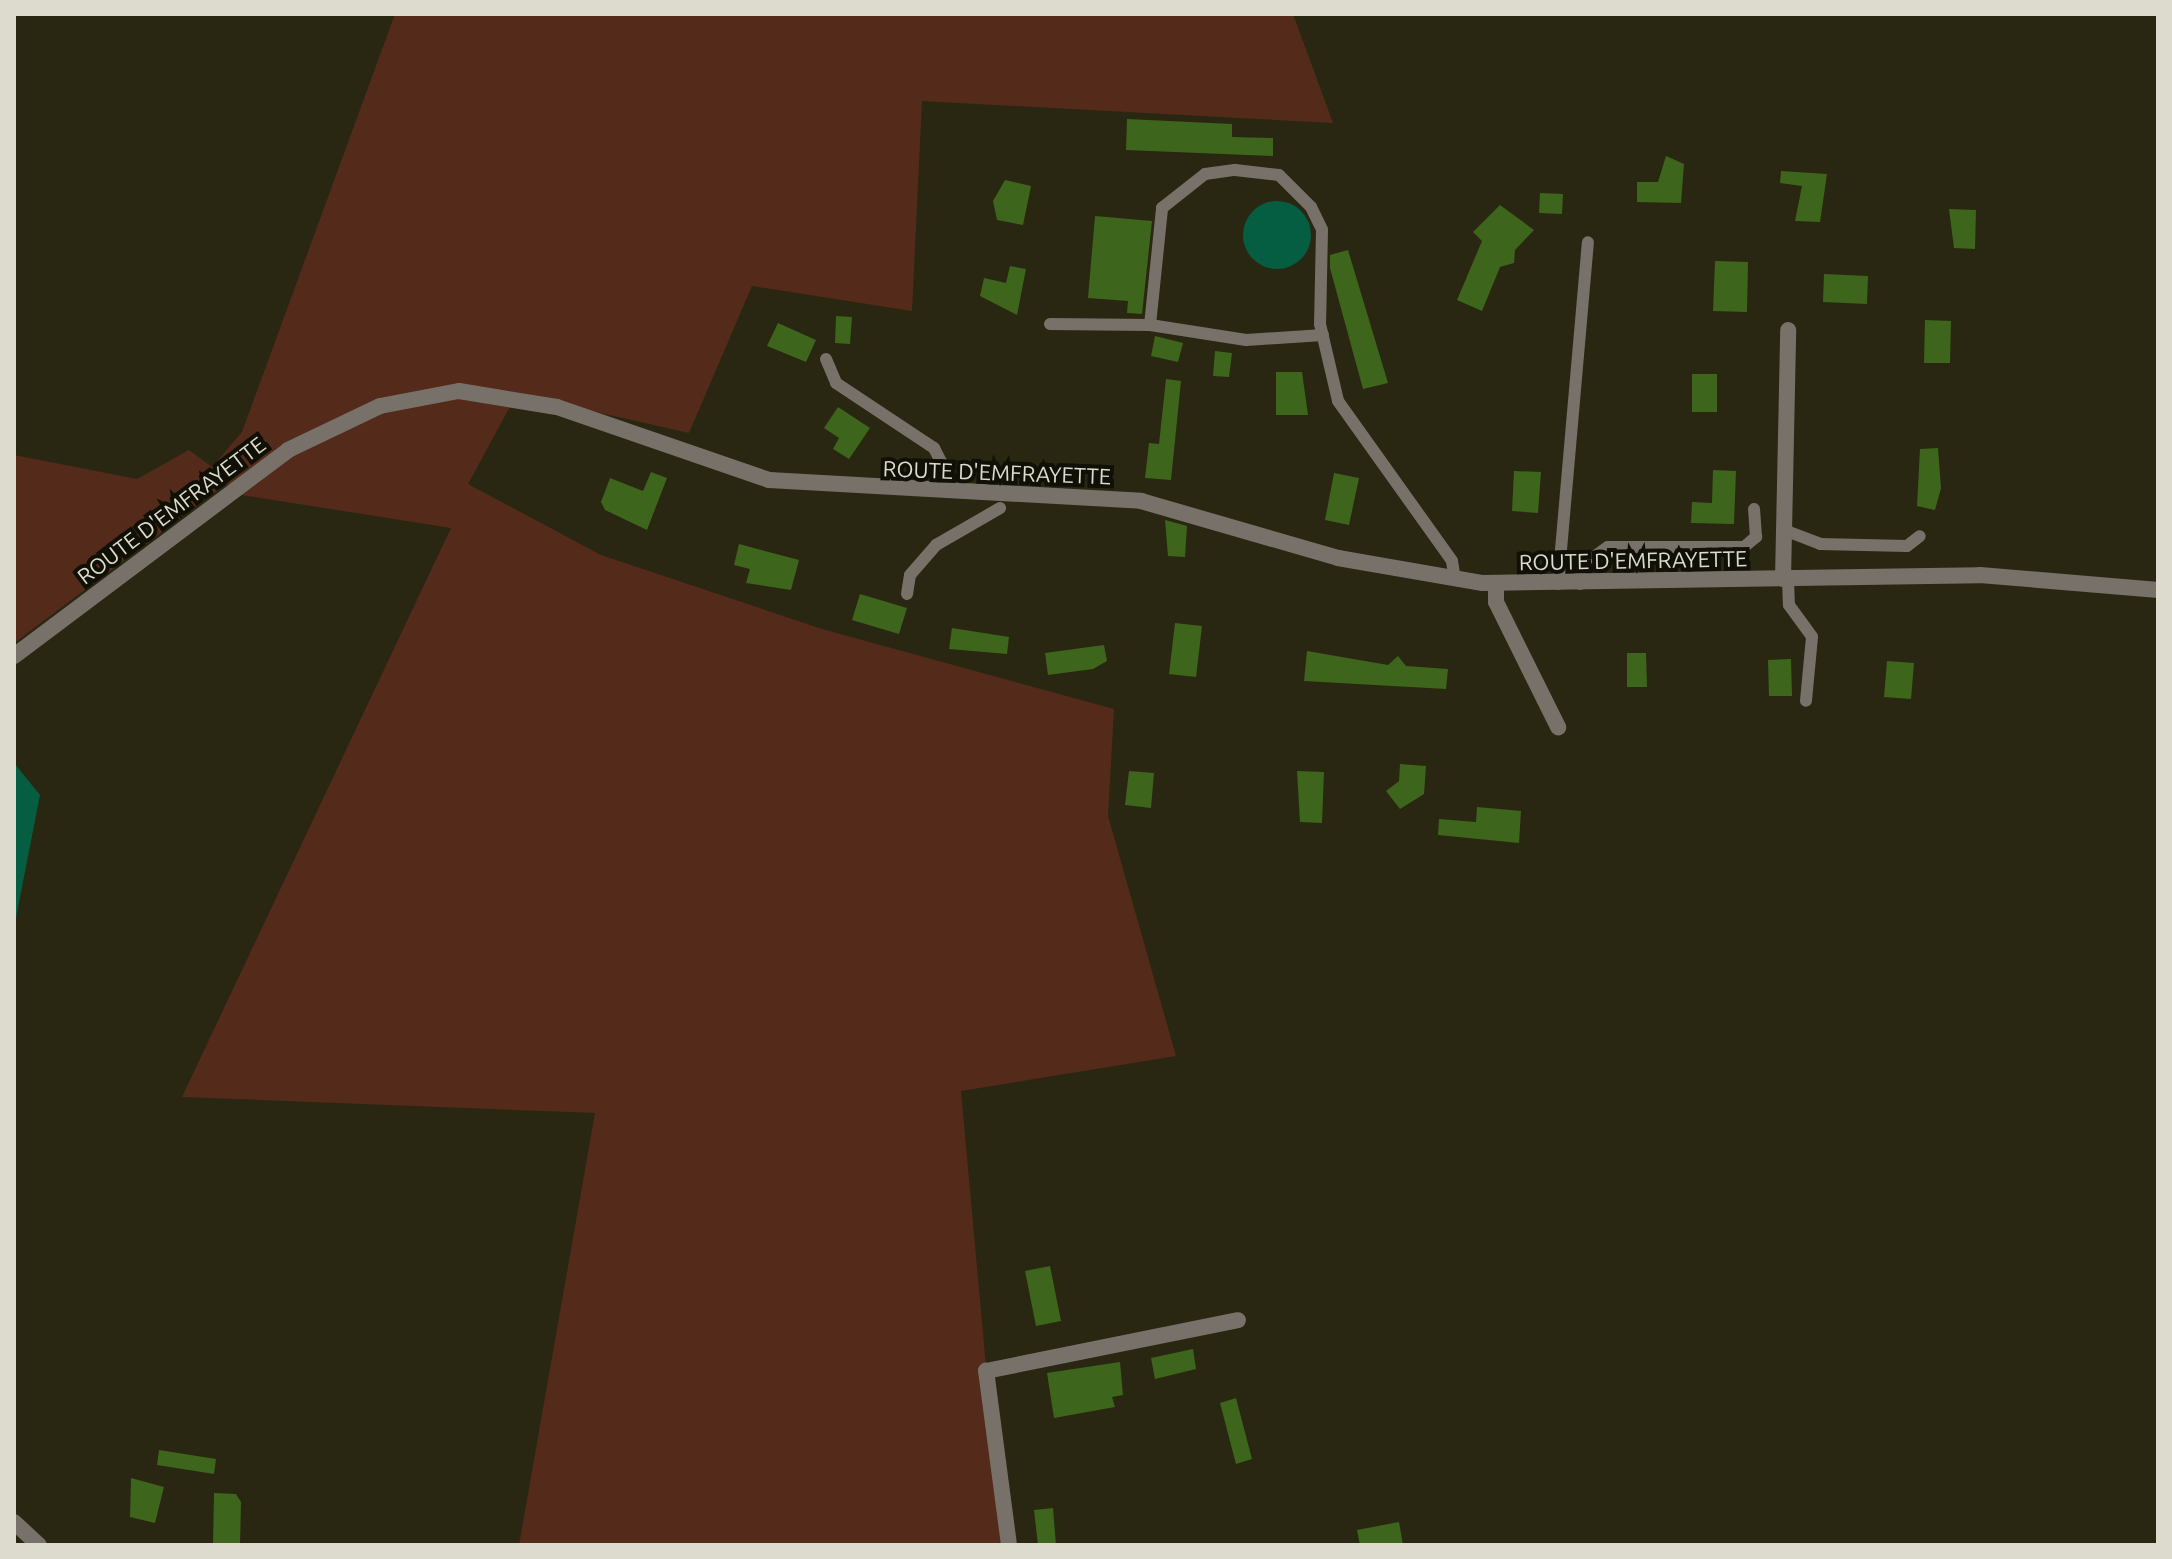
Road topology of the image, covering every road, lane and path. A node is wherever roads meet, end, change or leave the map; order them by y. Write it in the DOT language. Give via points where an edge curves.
graph roads {
  1 [pos="1588,242"];
  2 [pos="1050,324"];
  3 [pos="1150,325"];
  4 [pos="1788,330"];
  5 [pos="1323,335"];
  6 [pos="826,359"];
  7 [pos="941,462"];
  8 [pos="1000,508"];
  9 [pos="1754,509"];
  10 [pos="1784,530"];
  11 [pos="1920,536"];
  12 [pos="1786,579"];
  13 [pos="1455,580"];
  14 [pos="1496,584"];
  15 [pos="1558,584"];
  16 [pos="1580,584"];
  17 [pos="2158,590"];
  18 [pos="907,594"];
  19 [pos="14,656"];
  20 [pos="1806,701"];
  21 [pos="1558,727"];
  22 [pos="1238,1320"];
  23 [pos="14,1522"];
  24 [pos="39,1545"];
  25 [pos="1009,1545"];
  1 -- 15 [label="lane"];
  2 -- 3 [label="lane"];
  3 -- 5 [label="lane" via="1246,340"];
  3 -- 5 [label="lane" via="1162,208 1205,174 1262,171 1293,188 1322,230"];
  4 -- 10 [label="street"];
  5 -- 13 [label="lane" via="1338,401 1452,561"];
  6 -- 7 [label="lane" via="836,383 934,448"];
  8 -- 18 [label="lane" via="936,545 910,575"];
  9 -- 16 [label="lane" via="1756,537 1744,547 1608,547 1580,567"];
  10 -- 11 [label="lane" via="1820,544 1907,546"];
  10 -- 12 [label="street"];
  12 -- 16 [label="street, ROUTE D'EMFRAYETTE"];
  12 -- 17 [label="street, ROUTE D'EMFRAYETTE" via="1980,575"];
  12 -- 20 [label="lane" via="1789,605 1812,637"];
  13 -- 14 [label="street, ROUTE D'EMFRAYETTE"];
  13 -- 19 [label="street, ROUTE D'EMFRAYETTE" via="1338,558 1141,501 769,480 557,407 459,391 380,406 288,450"];
  14 -- 15 [label="street, ROUTE D'EMFRAYETTE"];
  14 -- 21 [label="street" via="1496,602"];
  15 -- 16 [label="street, ROUTE D'EMFRAYETTE"];
  22 -- 25 [label="street" via="986,1371"];
  23 -- 24 [label="street"];
}
